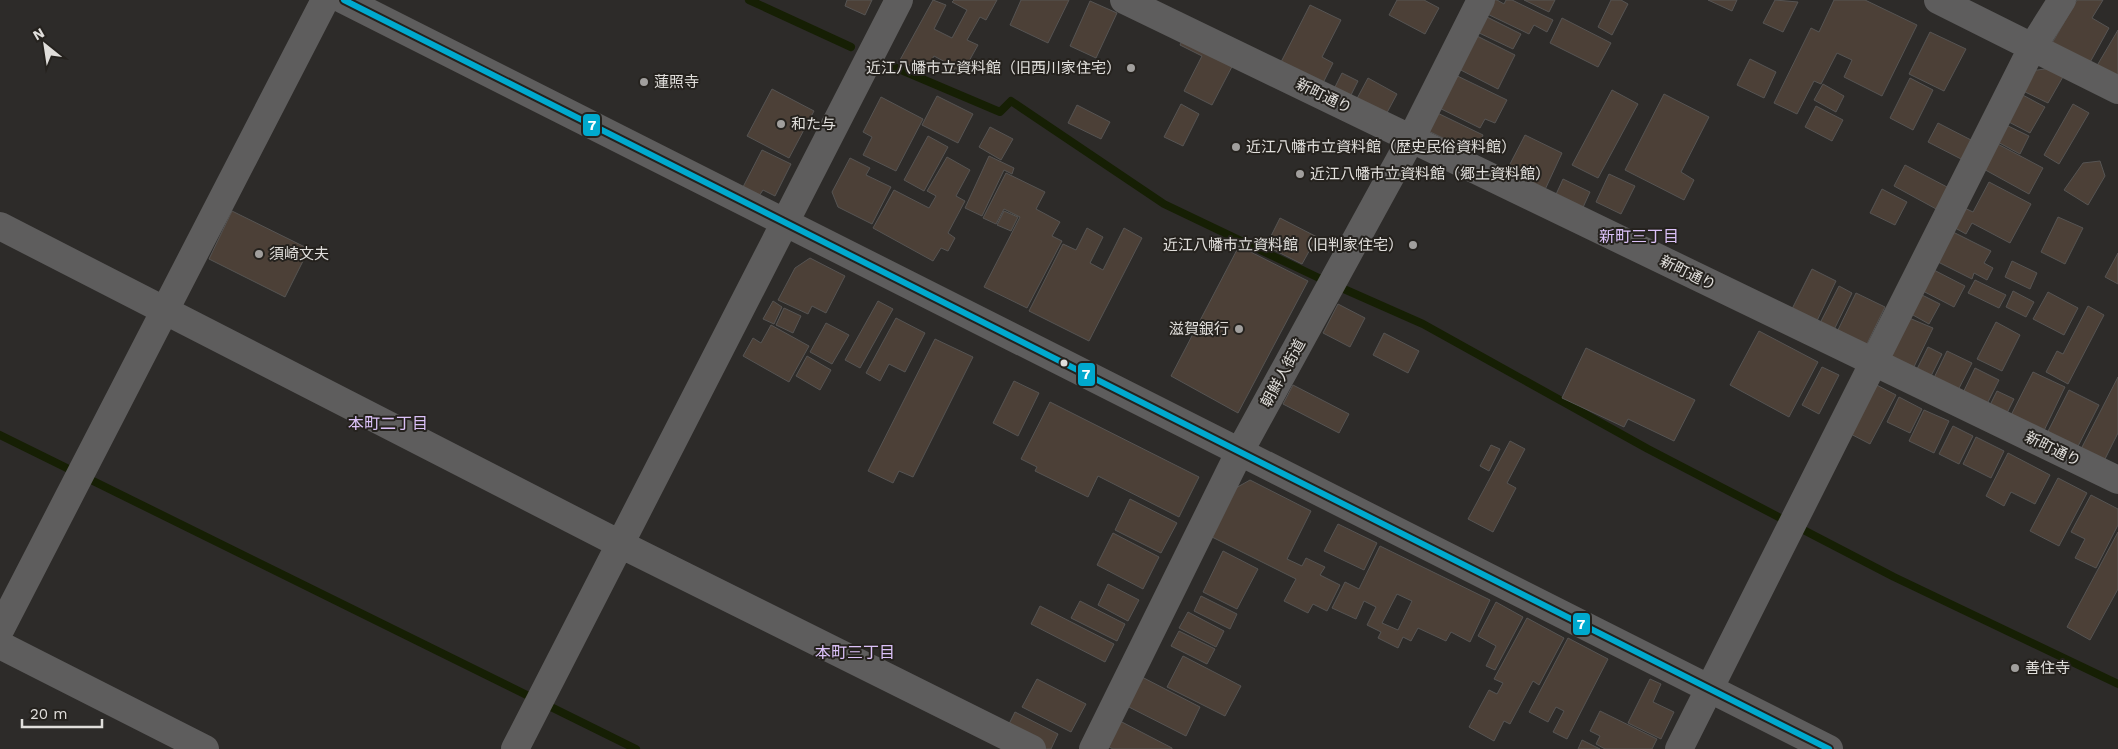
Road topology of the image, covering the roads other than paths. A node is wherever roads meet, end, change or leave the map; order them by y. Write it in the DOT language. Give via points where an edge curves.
graph roads {
  1 [pos="325,0"];
  2 [pos="344,0"];
  3 [pos="899,0"];
  4 [pos="1124,0"];
  5 [pos="1481,0"];
  6 [pos="1938,0"];
  7 [pos="2062,0"];
  8 [pos="2033,46"];
  9 [pos="2118,90"];
  10 [pos="1411,139"];
  11 [pos="785,223"];
  12 [pos="0,226"];
  13 [pos="165,310"];
  14 [pos="1874,362"];
  15 [pos="1240,451"];
  16 [pos="2118,480"];
  17 [pos="620,544"];
  18 [pos="0,630"];
  19 [pos="0,645"];
  20 [pos="1710,689"];
  21 [pos="205,749"];
  22 [pos="515,749"];
  23 [pos="1032,749"];
  24 [pos="1093,749"];
  25 [pos="1679,749"];
  26 [pos="1829,749"];
  1 -- 13 [label="street"];
  2 -- 11 [label="street"];
  3 -- 11 [label="street"];
  4 -- 10 [label="street, 新町通り"];
  5 -- 10 [label="street, 朝鮮人街道"];
  6 -- 8 [label="street"];
  7 -- 8 [label="street"];
  8 -- 9 [label="street"];
  8 -- 14 [label="street"];
  10 -- 14 [label="street, 新町通り"];
  10 -- 15 [label="street, 朝鮮人街道"];
  11 -- 15 [label="street"];
  11 -- 17 [label="street"];
  12 -- 13 [label="street"];
  13 -- 17 [label="street"];
  13 -- 18 [label="street"];
  14 -- 16 [label="street, 新町通り"];
  14 -- 20 [label="street"];
  15 -- 20 [label="street"];
  15 -- 24 [label="street, 朝鮮人街道"];
  17 -- 22 [label="street"];
  17 -- 23 [label="street"];
  19 -- 21 [label="street"];
  20 -- 25 [label="street"];
  20 -- 26 [label="street"];
}
